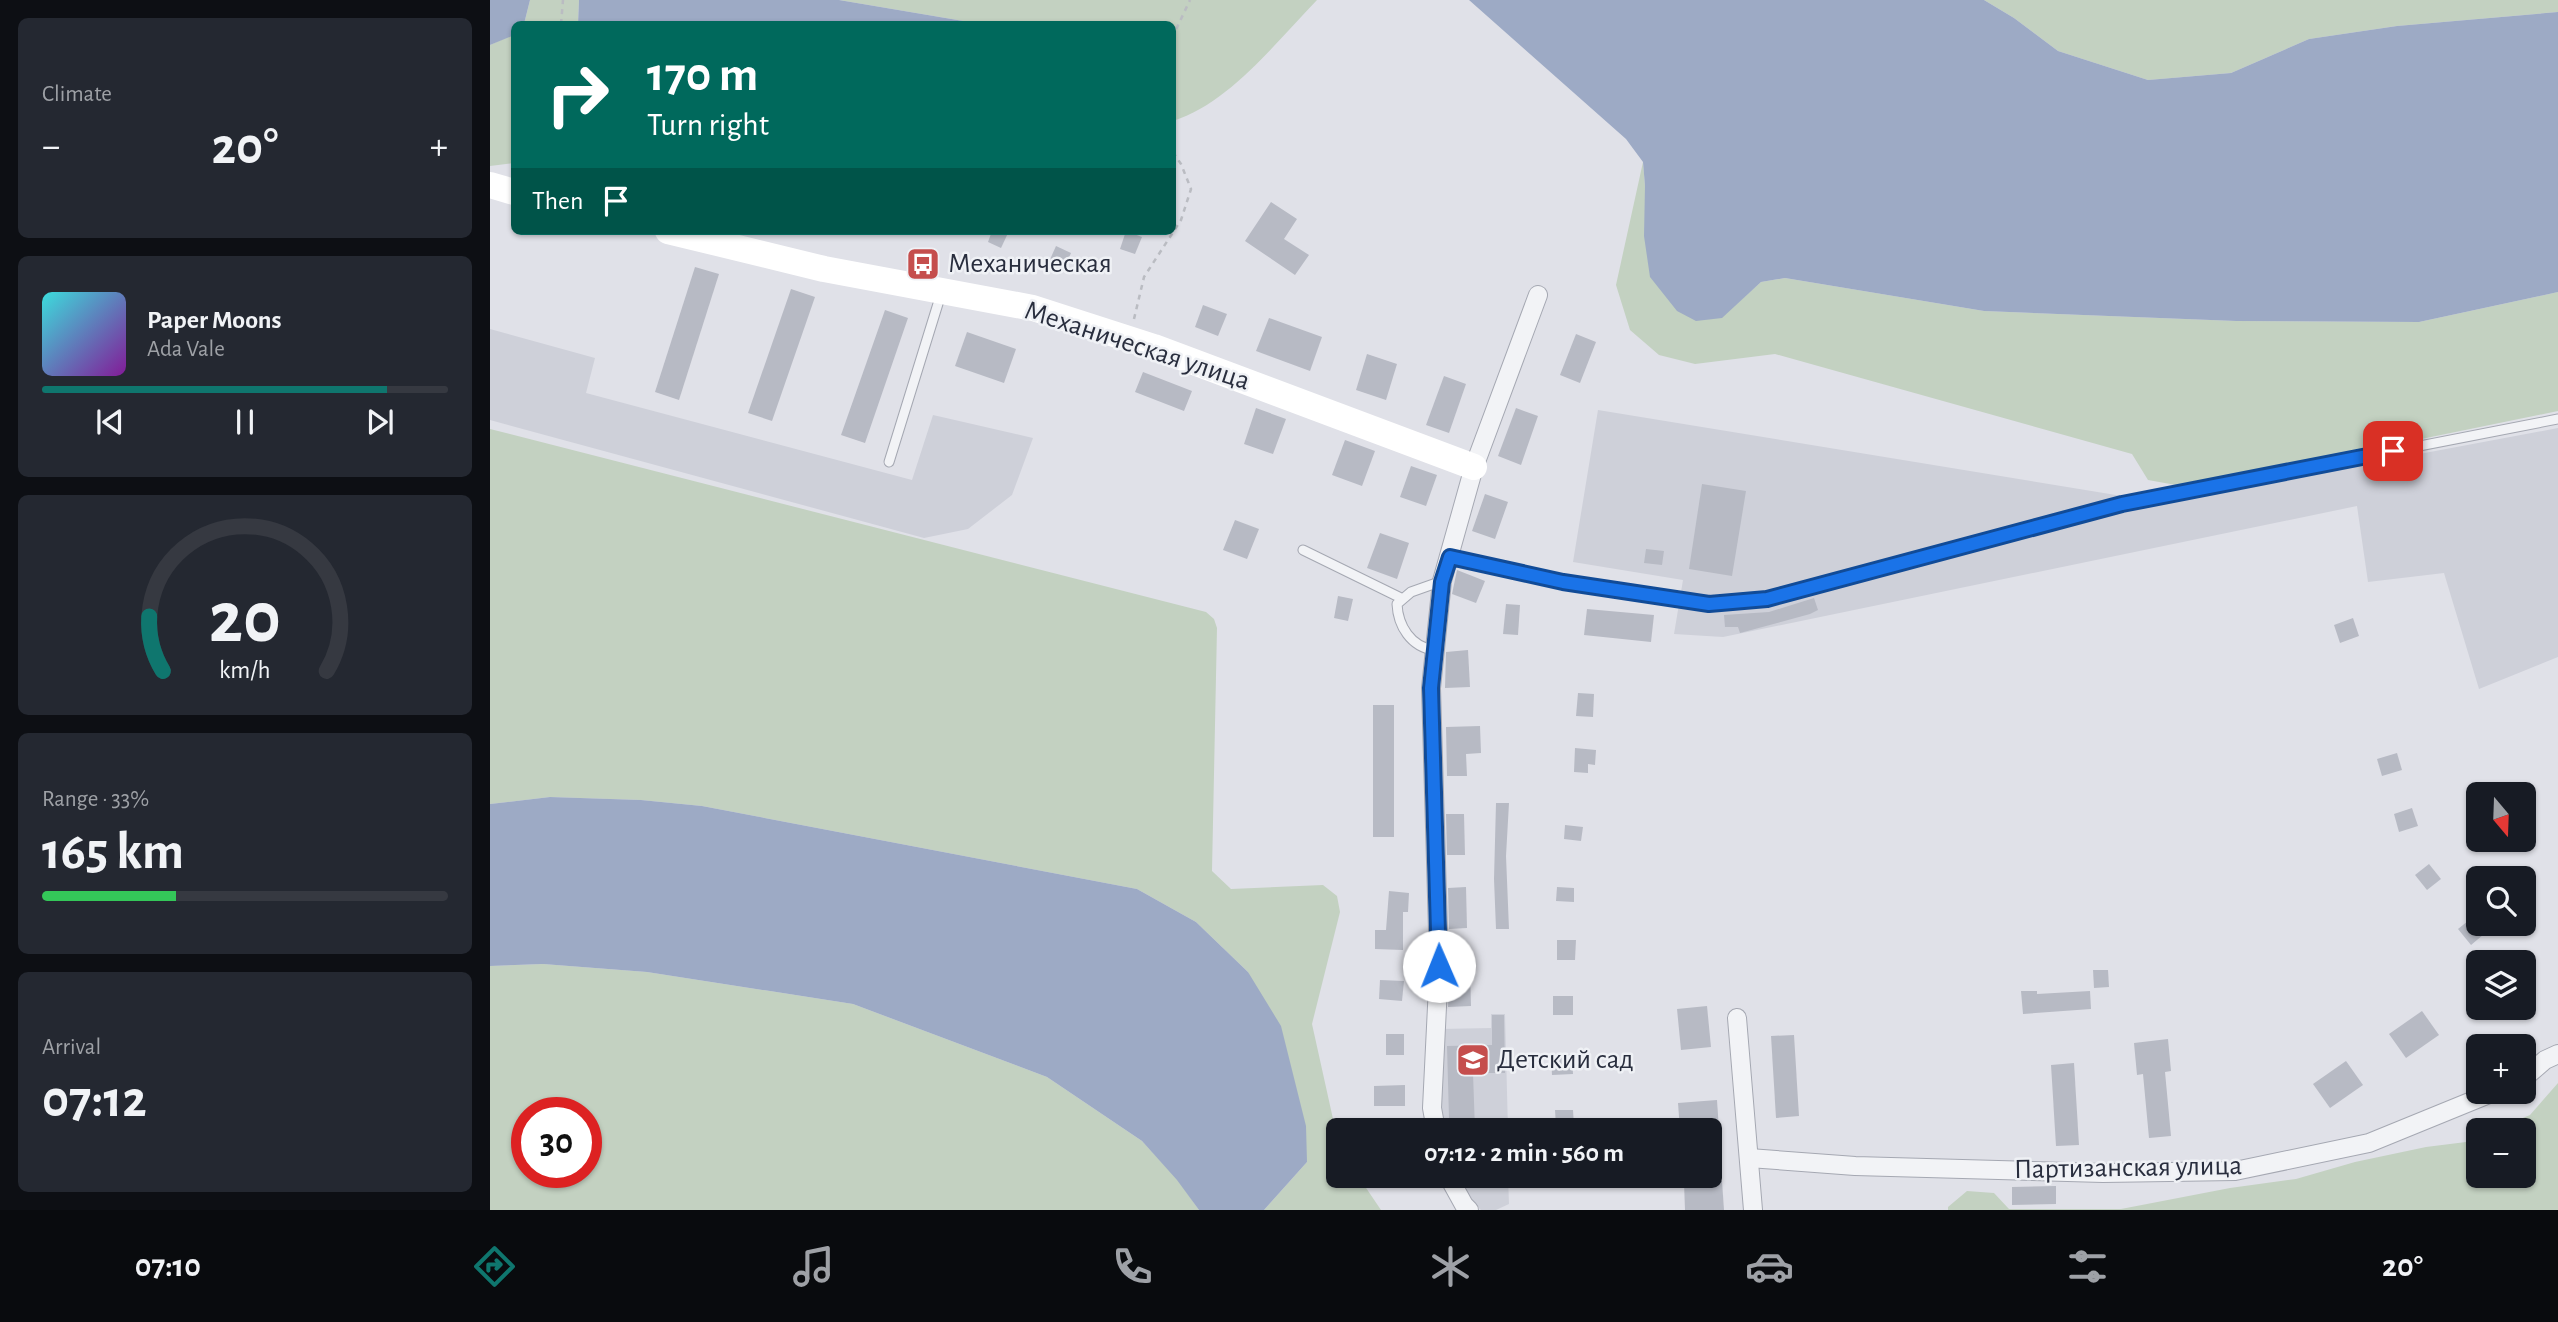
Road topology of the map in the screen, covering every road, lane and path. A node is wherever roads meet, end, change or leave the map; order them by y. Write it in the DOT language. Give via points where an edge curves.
graph roads {
  1 [pos="563,0"];
  2 [pos="1190,0"];
  3 [pos="561,21"];
  4 [pos="1176,30"];
  5 [pos="1176,157"];
  6 [pos="490,185"];
  7 [pos="511,191"];
  8 [pos="1176,228"];
  9 [pos="684,235"];
  10 [pos="1171,235"];
  11 [pos="942,292"];
  12 [pos="1538,295"];
  13 [pos="1132,324"];
  14 [pos="2558,419"];
  15 [pos="889,462"];
  16 [pos="1474,467"];
  17 [pos="1303,550"];
  18 [pos="1450,557"];
  19 [pos="1442,582"];
  20 [pos="1401,598"];
  21 [pos="1434,650"];
  22 [pos="1737,1018"];
  23 [pos="2558,1054"];
  24 [pos="2536,1068"];
  25 [pos="2466,1103"];
  26 [pos="1434,1118"];
  27 [pos="1749,1158"];
  28 [pos="1455,1188"];
  29 [pos="1469,1210"];
  30 [pos="1753,1210"];
  1 -- 3 [label="path"];
  2 -- 4 [label="path"];
  5 -- 8 [label="path" via="1191,189"];
  6 -- 7 [label="street"];
  9 -- 11 [label="street, Механическая улица" via="824,270"];
  10 -- 13 [label="path" via="1144,277"];
  11 -- 15 [label="lane"];
  11 -- 16 [label="street, Механическая улица" via="1033,308 1142,343"];
  12 -- 16 [label="street"];
  14 -- 18 [label="lane" via="2122,504 1767,599 1709,604 1563,582"];
  16 -- 18 [label="street"];
  17 -- 20 [label="lane"];
  18 -- 19 [label="street"];
  19 -- 20 [label="lane"];
  19 -- 21 [label="street"];
  20 -- 21 [label="lane" via="1397,609 1401,626 1422,648"];
  21 -- 26 [label="street" via="1431,688 1439,966"];
  22 -- 27 [label="street"];
  23 -- 24 [label="street"];
  25 -- 27 [label="street, Партизанская улица" via="2369,1143 2235,1171 2103,1173 1855,1166"];
  27 -- 30 [label="street"];
  28 -- 29 [label="street"];
}
